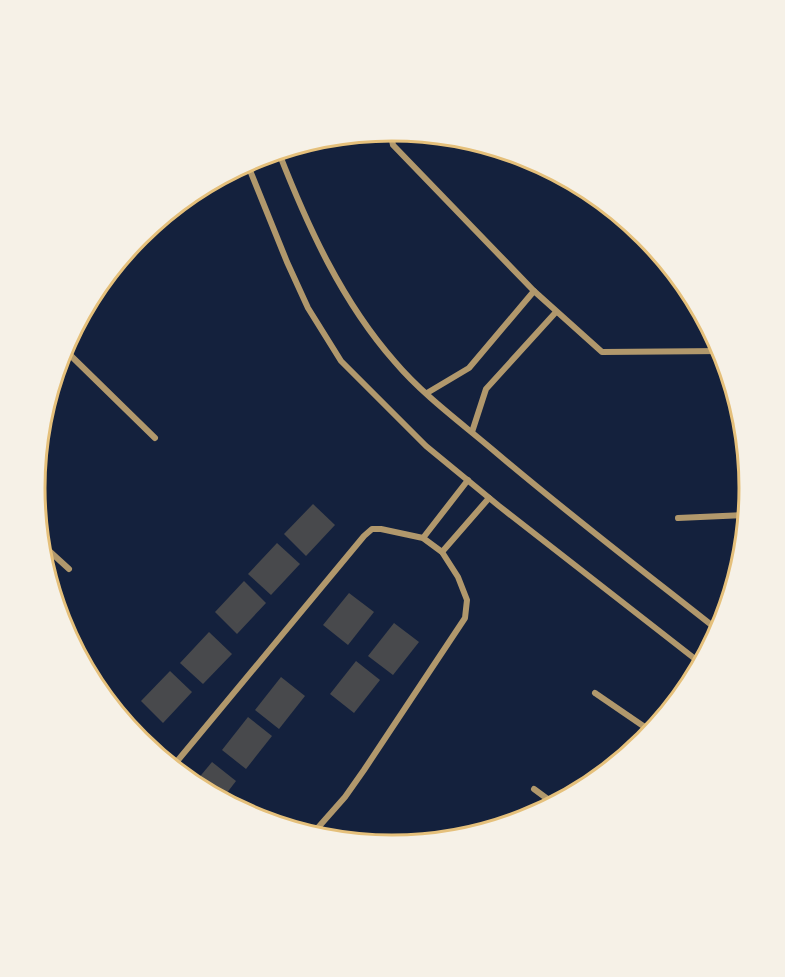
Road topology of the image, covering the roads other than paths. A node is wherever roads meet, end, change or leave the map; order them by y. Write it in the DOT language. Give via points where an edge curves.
graph roads {
  1 [pos="392,141"];
  2 [pos="281,159"];
  3 [pos="250,172"];
  4 [pos="534,291"];
  5 [pos="556,312"];
  6 [pos="712,351"];
  7 [pos="71,356"];
  8 [pos="427,393"];
  9 [pos="472,432"];
  10 [pos="155,438"];
  11 [pos="468,480"];
  12 [pos="489,498"];
  13 [pos="739,515"];
  14 [pos="678,518"];
  15 [pos="423,538"];
  16 [pos="442,552"];
  17 [pos="51,553"];
  18 [pos="69,569"];
  19 [pos="712,625"];
  20 [pos="695,659"];
  21 [pos="595,693"];
  22 [pos="645,727"];
  23 [pos="177,761"];
  24 [pos="534,789"];
  25 [pos="548,799"];
  26 [pos="318,827"];
  1 -- 4 [label="street"];
  2 -- 8 [label="street" via="333,273 396,363"];
  3 -- 11 [label="street" via="304,298 341,361 426,446"];
  4 -- 5 [label="street"];
  4 -- 8 [label="street" via="469,368"];
  5 -- 6 [label="street" via="602,352"];
  5 -- 9 [label="street" via="486,389"];
  7 -- 10 [label="street"];
  8 -- 9 [label="street"];
  9 -- 19 [label="street"];
  11 -- 12 [label="street"];
  11 -- 15 [label="street"];
  12 -- 16 [label="street"];
  12 -- 20 [label="street"];
  13 -- 14 [label="street"];
  15 -- 16 [label="street"];
  15 -- 23 [label="street" via="381,529 372,529 364,536"];
  16 -- 26 [label="street" via="467,600 465,618 364,770"];
  17 -- 18 [label="street"];
  21 -- 22 [label="street"];
  24 -- 25 [label="street"];
}
